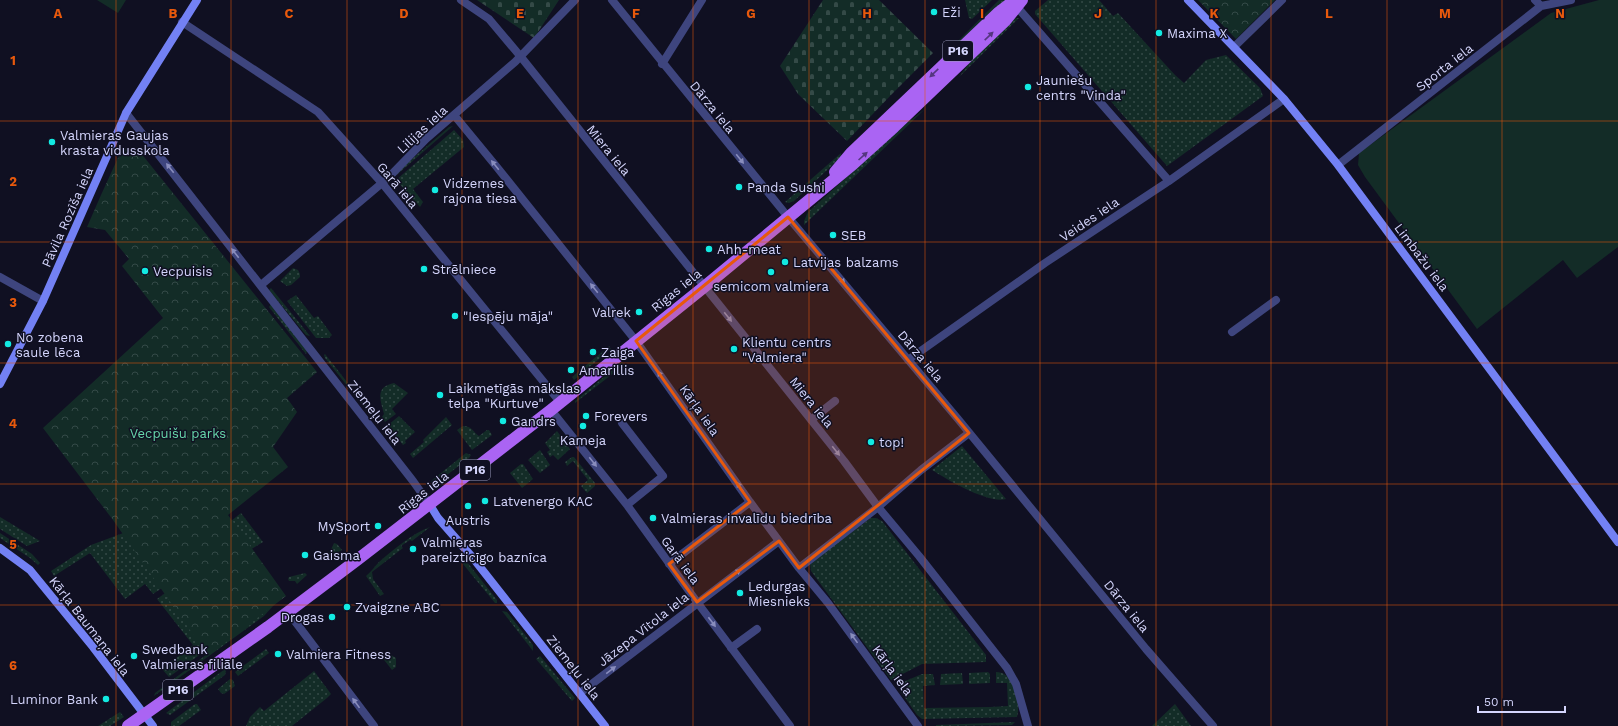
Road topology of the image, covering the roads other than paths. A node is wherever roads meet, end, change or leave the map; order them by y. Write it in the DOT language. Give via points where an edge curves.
graph roads {
  1 [pos="197,0"];
  2 [pos="461,0"];
  3 [pos="575,0"];
  4 [pos="612,0"];
  5 [pos="702,0"];
  6 [pos="1188,0"];
  7 [pos="1282,0"];
  8 [pos="1535,0"];
  9 [pos="1571,0"];
  10 [pos="1018,2"];
  11 [pos="1541,6"];
  12 [pos="182,22"];
  13 [pos="1234,47"];
  14 [pos="521,57"];
  15 [pos="662,64"];
  16 [pos="1284,99"];
  17 [pos="126,112"];
  18 [pos="454,115"];
  19 [pos="1338,165"];
  20 [pos="1169,181"];
  21 [pos="382,183"];
  22 [pos="788,218"];
  23 [pos="0,277"];
  24 [pos="260,284"];
  25 [pos="704,287"];
  26 [pos="44,299"];
  27 [pos="1276,300"];
  28 [pos="1232,332"];
  29 [pos="636,340"];
  30 [pos="908,360"];
  31 [pos="0,384"];
  32 [pos="835,401"];
  33 [pos="556,406"];
  34 [pos="811,420"];
  35 [pos="622,423"];
  36 [pos="969,433"];
  37 [pos="750,502"];
  38 [pos="430,505"];
  39 [pos="626,505"];
  40 [pos="878,507"];
  41 [pos="779,541"];
  42 [pos="1618,542"];
  43 [pos="0,548"];
  44 [pos="669,564"];
  45 [pos="799,568"];
  46 [pos="697,602"];
  47 [pos="288,612"];
  48 [pos="757,629"];
  49 [pos="731,648"];
  50 [pos="580,693"];
  51 [pos="144,714"];
  52 [pos="123,726"];
  53 [pos="128,726"];
  54 [pos="153,726"];
  55 [pos="374,726"];
  56 [pos="605,726"];
  57 [pos="790,726"];
  58 [pos="918,726"];
  59 [pos="1028,726"];
  60 [pos="1213,726"];
  1 -- 12 [label="street, Pāvila Rozīša iela"];
  2 -- 14 [label="street, Miera iela" via="489,19"];
  3 -- 14 [label="street, Lilijas iela"];
  4 -- 15 [label="street, Dārza iela"];
  5 -- 15 [label="street"];
  6 -- 13 [label="street, Limbažu iela"];
  7 -- 13 [label="street"];
  8 -- 11 [label="street"];
  9 -- 11 [label="street, Sporta iela"];
  10 -- 20 [label="street"];
  10 -- 22 [label="main road, Rīgas iela / P16" via="1005,21 894,127"];
  11 -- 19 [label="street, Sporta iela"];
  12 -- 17 [label="street, Pāvila Rozīša iela"];
  12 -- 21 [label="street, Garā iela" via="318,112"];
  13 -- 16 [label="street, Limbažu iela"];
  14 -- 18 [label="street, Lilijas iela"];
  14 -- 25 [label="street, Miera iela"];
  15 -- 22 [label="street, Dārza iela, one-way"];
  16 -- 19 [label="street, Limbažu iela"];
  16 -- 20 [label="street, Veides iela"];
  24 -- 17 [label="street, Ziemeļu iela, one-way"];
  17 -- 26 [label="street, Pāvila Rozīša iela"];
  18 -- 21 [label="street, Lilijas iela"];
  29 -- 18 [label="street, Kārļa iela, one-way"];
  19 -- 42 [label="street, Limbažu iela"];
  20 -- 30 [label="street, Veides iela" via="1045,263"];
  21 -- 24 [label="street, Lilijas iela"];
  21 -- 33 [label="street, Garā iela"];
  22 -- 25 [label="main road, Rīgas iela / P16"];
  22 -- 30 [label="street, Dārza iela, one-way"];
  23 -- 26 [label="street"];
  24 -- 38 [label="street, Ziemeļu iela"];
  25 -- 29 [label="main road, Rīgas iela / P16"];
  25 -- 34 [label="street, Miera iela, one-way"];
  26 -- 31 [label="street, Pāvila Rozīša iela"];
  27 -- 28 [label="street"];
  29 -- 33 [label="main road, Rīgas iela / P16"];
  37 -- 29 [label="street, Kārļa iela, one-way"];
  30 -- 36 [label="street, Dārza iela"];
  32 -- 34 [label="street"];
  33 -- 38 [label="main road, Rīgas iela / P16"];
  33 -- 39 [label="street, Garā iela, one-way"];
  34 -- 40 [label="street, Miera iela, one-way"];
  35 -- 39 [label="street" via="663,476"];
  36 -- 40 [label="street"];
  36 -- 60 [label="street, Dārza iela" via="1146,649"];
  37 -- 41 [label="street, Kārļa iela"];
  37 -- 44 [label="street"];
  38 -- 47 [label="main road, Rīgas iela / P16"];
  38 -- 50 [label="street, Ziemeļu iela"];
  39 -- 44 [label="street, Garā iela"];
  40 -- 45 [label="street"];
  40 -- 59 [label="street, Miera iela" via="1007,668 1016,684"];
  41 -- 45 [label="street, Kārļa iela"];
  46 -- 41 [label="street, Jāzepa Vītola iela, one-way"];
  43 -- 51 [label="street, Kārļa Baumaņa iela" via="30,570"];
  44 -- 46 [label="street, Garā iela"];
  58 -- 45 [label="street, Kārļa iela, one-way" via="828,603"];
  46 -- 49 [label="street, Garā iela, one-way"];
  50 -- 46 [label="street, Jāzepa Vītola iela, one-way"];
  47 -- 51 [label="main road, Rīgas iela / P16"];
  55 -- 47 [label="street, one-way"];
  48 -- 49 [label="street"];
  49 -- 57 [label="street, Garā iela"];
  50 -- 56 [label="street, Ziemeļu iela"];
  51 -- 52 [label="main road, Rīgas iela / P16"];
  51 -- 53 [label="main road, Rīgas iela / P16"];
  51 -- 54 [label="street, Kārļa Baumaņa iela"];
}
